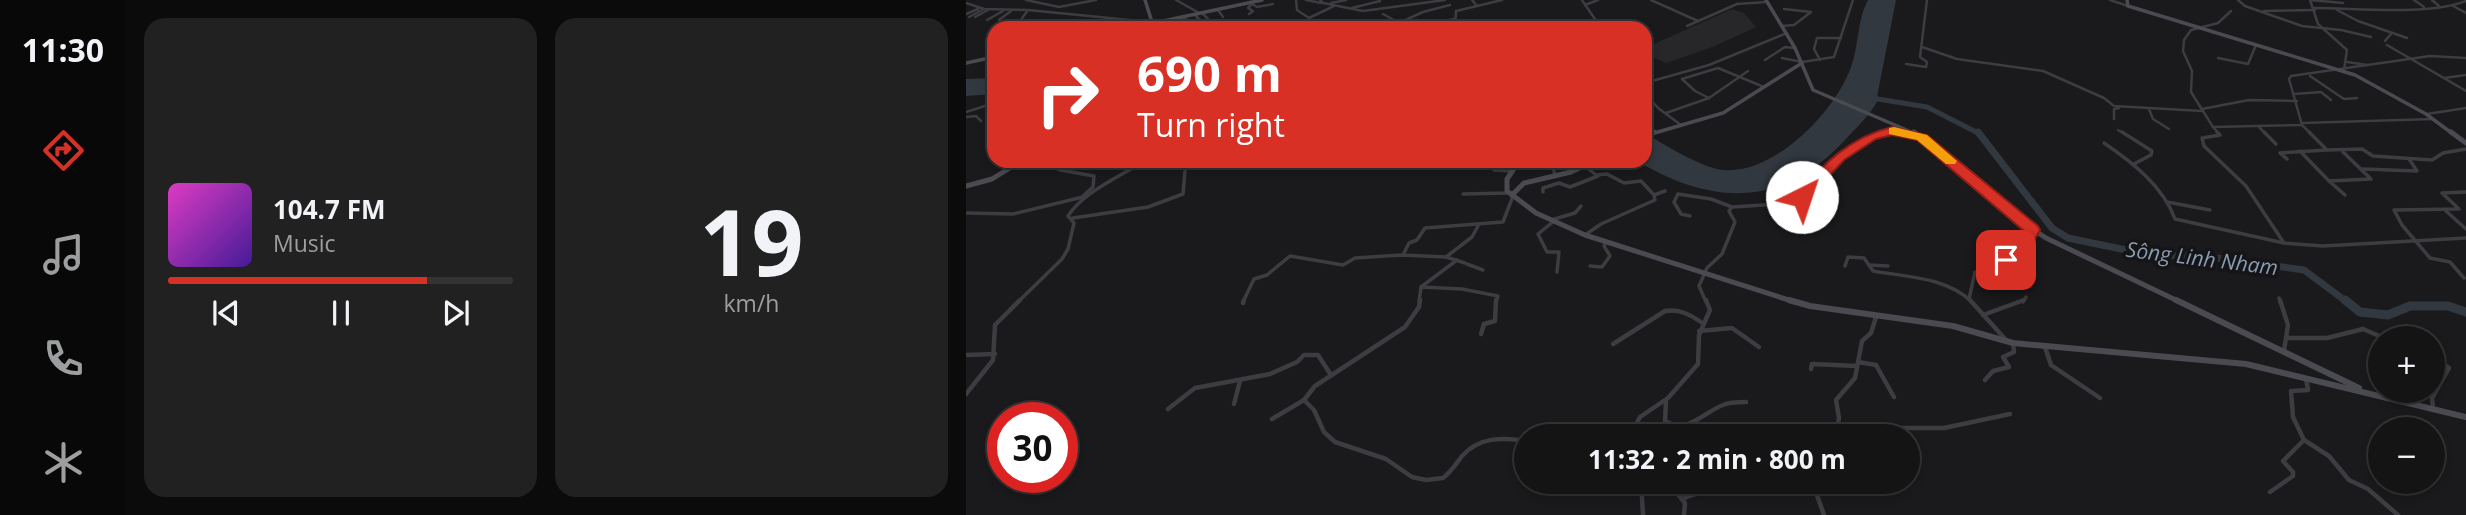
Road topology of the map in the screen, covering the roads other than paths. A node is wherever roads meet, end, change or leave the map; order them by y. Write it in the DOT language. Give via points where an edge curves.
graph roads {
  1 [pos="1026,0"];
  2 [pos="1096,0"];
  3 [pos="1145,0"];
  4 [pos="1176,0"];
  5 [pos="1262,0"];
  6 [pos="1296,0"];
  7 [pos="1306,0"];
  8 [pos="1346,0"];
  9 [pos="1445,0"];
  10 [pos="1472,0"];
  11 [pos="1502,0"];
  12 [pos="1582,0"];
  13 [pos="1598,0"];
  14 [pos="1651,0"];
  15 [pos="1852,0"];
  16 [pos="1927,0"];
  17 [pos="2110,0"];
  18 [pos="2127,0"];
  19 [pos="2238,0"];
  20 [pos="2310,0"];
  21 [pos="2414,0"];
  22 [pos="2432,0"];
  23 [pos="1322,1"];
  24 [pos="1380,1"];
  25 [pos="1767,1"];
  26 [pos="2464,1"];
  27 [pos="966,3"];
  28 [pos="1252,3"];
  29 [pos="2343,3"];
  30 [pos="1273,4"];
  31 [pos="1329,4"];
  32 [pos="1336,5"];
  33 [pos="1450,5"];
  34 [pos="1585,5"];
  35 [pos="1477,6"];
  36 [pos="2128,6"];
  37 [pos="2454,6"];
  38 [pos="2441,7"];
  39 [pos="1351,8"];
  40 [pos="1386,8"];
  41 [pos="2332,8"];
  42 [pos="2426,8"];
  43 [pos="978,9"];
  44 [pos="984,9"];
  45 [pos="990,9"];
  46 [pos="1218,9"];
  47 [pos="1784,9"];
  48 [pos="2314,9"];
  49 [pos="1005,10"];
  50 [pos="1013,10"];
  51 [pos="1028,10"];
  52 [pos="1456,11"];
  53 [pos="2231,11"];
  54 [pos="2261,11"];
  55 [pos="1198,13"];
  56 [pos="2466,13"];
  57 [pos="1249,14"];
  58 [pos="1383,14"];
  59 [pos="968,15"];
  60 [pos="975,17"];
  61 [pos="1183,17"];
  62 [pos="1223,18"];
  63 [pos="1208,19"];
  64 [pos="1454,19"];
  65 [pos="987,20"];
  66 [pos="999,20"];
  67 [pos="1020,21"];
  68 [pos="1142,21"];
  69 [pos="1152,21"];
  70 [pos="1158,21"];
  71 [pos="1188,21"];
  72 [pos="1200,21"];
  73 [pos="1395,21"];
  74 [pos="1403,21"];
  75 [pos="1445,21"];
  76 [pos="1596,21"];
  77 [pos="1698,22"];
  78 [pos="1686,26"];
  79 [pos="1782,26"];
  80 [pos="2196,27"];
  81 [pos="2323,30"];
  82 [pos="1787,33"];
  83 [pos="2393,33"];
  84 [pos="2371,37"];
  85 [pos="1841,38"];
  86 [pos="2407,38"];
  87 [pos="2385,41"];
  88 [pos="2256,45"];
  89 [pos="2387,45"];
  90 [pos="1922,47"];
  91 [pos="1795,48"];
  92 [pos="1782,58"];
  93 [pos="2218,58"];
  94 [pos="2408,58"];
  95 [pos="2466,58"];
  96 [pos="1765,60"];
  97 [pos="1820,60"];
  98 [pos="987,61"];
  99 [pos="1802,62"];
  100 [pos="2347,62"];
  101 [pos="966,63"];
  102 [pos="1906,64"];
  103 [pos="2369,65"];
  104 [pos="2344,70"];
  105 [pos="1748,71"];
  106 [pos="1677,74"];
  107 [pos="2308,74"];
  108 [pos="2466,75"];
  109 [pos="1740,77"];
  110 [pos="2443,78"];
  111 [pos="1682,79"];
  112 [pos="1652,81"];
  113 [pos="1764,87"];
  114 [pos="2466,91"];
  115 [pos="2294,94"];
  116 [pos="1709,97"];
  117 [pos="2357,99"];
  118 [pos="1652,100"];
  119 [pos="2331,100"];
  120 [pos="2297,101"];
  121 [pos="987,105"];
  122 [pos="2121,107"];
  123 [pos="2466,108"];
  124 [pos="2150,110"];
  125 [pos="2202,110"];
  126 [pos="966,112"];
  127 [pos="1666,113"];
  128 [pos="2426,114"];
  129 [pos="966,117"];
  130 [pos="2433,119"];
  131 [pos="2114,120"];
  132 [pos="981,121"];
  133 [pos="2302,124"];
  134 [pos="1681,125"];
  135 [pos="2257,125"];
  136 [pos="2213,127"];
  137 [pos="2169,129"];
  138 [pos="2118,130"];
  139 [pos="1652,135"];
  140 [pos="1922,137"];
  141 [pos="2104,143"];
  142 [pos="2466,143"];
  143 [pos="2276,144"];
  144 [pos="2466,149"];
  145 [pos="2327,150"];
  146 [pos="2300,151"];
  147 [pos="2341,151"];
  148 [pos="2287,159"];
  149 [pos="2409,159"];
  150 [pos="2134,164"];
  151 [pos="1009,168"];
  152 [pos="1052,168"];
  153 [pos="1132,168"];
  154 [pos="1514,168"];
  155 [pos="1553,168"];
  156 [pos="1579,168"];
  157 [pos="1588,168"];
  158 [pos="2363,169"];
  159 [pos="1494,170"];
  160 [pos="1185,171"];
  161 [pos="1511,172"];
  162 [pos="1554,176"];
  163 [pos="1598,176"];
  164 [pos="2329,181"];
  165 [pos="1557,183"];
  166 [pos="966,186"];
  167 [pos="1665,191"];
  168 [pos="1543,192"];
  169 [pos="2466,192"];
  170 [pos="1463,194"];
  171 [pos="1511,195"];
  172 [pos="1654,195"];
  173 [pos="2345,195"];
  174 [pos="1086,196"];
  175 [pos="2166,201"];
  176 [pos="1581,206"];
  177 [pos="1732,207"];
  178 [pos="2210,210"];
  179 [pos="2445,210"];
  180 [pos="966,212"];
  181 [pos="1690,216"];
  182 [pos="1071,218"];
  183 [pos="1552,220"];
  184 [pos="1478,226"];
  185 [pos="2466,229"];
  186 [pos="2032,230"];
  187 [pos="1585,235"];
  188 [pos="2414,239"];
  189 [pos="2466,239"];
  190 [pos="1606,242"];
  191 [pos="2284,243"];
  192 [pos="1403,255"];
  193 [pos="1446,257"];
  194 [pos="1457,261"];
  195 [pos="1869,265"];
  196 [pos="1590,266"];
  197 [pos="1845,266"];
  198 [pos="1888,266"];
  199 [pos="1483,270"];
  200 [pos="1557,272"];
  201 [pos="1704,274"];
  202 [pos="2464,278"];
  203 [pos="1421,287"];
  204 [pos="2026,297"];
  205 [pos="2279,298"];
  206 [pos="1969,299"];
  207 [pos="1243,303"];
  208 [pos="1876,315"];
  209 [pos="1983,315"];
  210 [pos="1702,322"];
  211 [pos="1699,331"];
  212 [pos="2368,331"];
  213 [pos="1481,334"];
  214 [pos="2287,338"];
  215 [pos="2010,343"];
  216 [pos="1613,344"];
  217 [pos="1759,347"];
  218 [pos="2045,347"];
  219 [pos="2284,351"];
  220 [pos="995,354"];
  221 [pos="966,355"];
  222 [pos="1857,364"];
  223 [pos="1811,369"];
  224 [pos="1331,375"];
  225 [pos="2305,377"];
  226 [pos="1985,380"];
  227 [pos="1240,381"];
  228 [pos="2365,391"];
  229 [pos="966,394"];
  230 [pos="1895,397"];
  231 [pos="2099,398"];
  232 [pos="1304,400"];
  233 [pos="1666,401"];
  234 [pos="1746,402"];
  235 [pos="2432,403"];
  236 [pos="1234,404"];
  237 [pos="2432,408"];
  238 [pos="1168,409"];
  239 [pos="2010,414"];
  240 [pos="2466,417"];
  241 [pos="1272,419"];
  242 [pos="1635,424"];
  243 [pos="1837,424"];
  244 [pos="1920,428"];
  245 [pos="1514,439"];
  246 [pos="2304,440"];
  247 [pos="2270,492"];
  248 [pos="1642,494"];
  249 [pos="1678,494"];
  250 [pos="1695,494"];
  251 [pos="1818,494"];
  252 [pos="1682,499"];
  253 [pos="1643,515"];
  254 [pos="1684,515"];
  255 [pos="1824,515"];
  256 [pos="2398,515"];
  1 -- 2 [label="street" via="1059,7"];
  3 -- 69 [label="street"];
  4 -- 55 [label="street"];
  5 -- 28 [label="street"];
  6 -- 32 [label="street" via="1297,10 1309,18"];
  7 -- 23 [label="street"];
  8 -- 31 [label="street"];
  9 -- 33 [label="street"];
  9 -- 40 [label="street"];
  10 -- 35 [label="street"];
  11 -- 35 [label="street"];
  12 -- 34 [label="street"];
  13 -- 34 [label="street"];
  14 -- 77 [label="street"];
  15 -- 85 [label="street"];
  16 -- 90 [label="street"];
  17 -- 36 [label="street"];
  18 -- 36 [label="street"];
  19 -- 54 [label="street"];
  20 -- 29 [label="street"];
  20 -- 48 [label="street"];
  21 -- 42 [label="street"];
  22 -- 38 [label="street"];
  23 -- 31 [label="street"];
  24 -- 39 [label="street"];
  24 -- 40 [label="street"];
  25 -- 77 [label="street" via="1739,3"];
  25 -- 79 [label="street"];
  26 -- 37 [label="street"];
  27 -- 43 [label="street"];
  28 -- 30 [label="street" via="1257,7"];
  28 -- 46 [label="street"];
  28 -- 57 [label="street"];
  31 -- 32 [label="street"];
  32 -- 39 [label="street"];
  33 -- 52 [label="street"];
  33 -- 74 [label="street"];
  34 -- 76 [label="street"];
  35 -- 52 [label="street"];
  36 -- 80 [label="street"];
  37 -- 38 [label="street"];
  37 -- 56 [label="street"];
  38 -- 42 [label="street"];
  39 -- 40 [label="street"];
  41 -- 42 [label="street"];
  41 -- 48 [label="street"];
  41 -- 83 [label="street"];
  43 -- 44 [label="street"];
  43 -- 59 [label="street"];
  44 -- 45 [label="street"];
  44 -- 59 [label="street"];
  45 -- 49 [label="street"];
  45 -- 60 [label="street"];
  46 -- 55 [label="street"];
  46 -- 62 [label="street"];
  47 -- 79 [label="street" via="1811,12 1794,25"];
  48 -- 54 [label="street"];
  48 -- 81 [label="street"];
  49 -- 50 [label="street"];
  49 -- 65 [label="street"];
  50 -- 51 [label="street"];
  50 -- 66 [label="street"];
  51 -- 67 [label="street"];
  51 -- 68 [label="street"];
  52 -- 64 [label="street"];
  53 -- 80 [label="street" via="2222,21"];
  54 -- 81 [label="street"];
  55 -- 61 [label="street"];
  55 -- 63 [label="street"];
  55 -- 72 [label="street"];
  58 -- 73 [label="street"];
  61 -- 70 [label="street"];
  61 -- 71 [label="street"];
  64 -- 75 [label="street"];
  77 -- 78 [label="street"];
  79 -- 82 [label="street"];
  80 -- 88 [label="street"];
  80 -- 125 [label="street" via="2186,34 2182,51 2194,80 2191,92"];
  81 -- 84 [label="street"];
  81 -- 100 [label="street" via="2347,50"];
  82 -- 91 [label="street"];
  82 -- 106 [label="street"];
  83 -- 86 [label="street"];
  83 -- 87 [label="street"];
  85 -- 97 [label="street" via="1835,56"];
  85 -- 97 [label="street" via="1817,38 1814,49"];
  88 -- 93 [label="street" via="2248,64"];
  88 -- 104 [label="street"];
  89 -- 94 [label="street"];
  90 -- 102 [label="street" via="1925,68"];
  90 -- 122 [label="street" via="1956,59 2043,71"];
  91 -- 96 [label="street" via="1785,47"];
  91 -- 99 [label="street"];
  92 -- 99 [label="street"];
  94 -- 95 [label="street"];
  94 -- 103 [label="street"];
  94 -- 110 [label="street"];
  97 -- 99 [label="street"];
  98 -- 101 [label="street"];
  99 -- 113 [label="street"];
  99 -- 140 [label="street" via="1811,88"];
  100 -- 103 [label="street"];
  100 -- 104 [label="street"];
  103 -- 104 [label="street"];
  104 -- 107 [label="street"];
  104 -- 128 [label="street"];
  105 -- 109 [label="street"];
  106 -- 111 [label="street"];
  106 -- 112 [label="street"];
  107 -- 115 [label="street" via="2289,77"];
  107 -- 117 [label="street" via="2343,98"];
  108 -- 110 [label="street"];
  109 -- 111 [label="street" via="1718,68"];
  109 -- 113 [label="street"];
  109 -- 116 [label="street"];
  110 -- 114 [label="street"];
  111 -- 116 [label="street"];
  113 -- 134 [label="street" via="1723,113"];
  115 -- 119 [label="street" via="2320,92"];
  115 -- 120 [label="street"];
  116 -- 127 [label="street"];
  118 -- 127 [label="street"];
  120 -- 125 [label="street" via="2230,102"];
  120 -- 133 [label="street"];
  121 -- 126 [label="street"];
  122 -- 124 [label="street"];
  122 -- 131 [label="street" via="2114,109"];
  123 -- 128 [label="street"];
  124 -- 125 [label="street"];
  124 -- 137 [label="street" via="2153,119"];
  125 -- 136 [label="street"];
  127 -- 134 [label="street"];
  128 -- 130 [label="street"];
  129 -- 132 [label="street" via="976,116"];
  130 -- 133 [label="street"];
  130 -- 142 [label="street"];
  133 -- 135 [label="street"];
  133 -- 145 [label="street"];
  134 -- 139 [label="street"];
  135 -- 136 [label="street"];
  135 -- 143 [label="street"];
  136 -- 191 [label="street" via="2220,135 2202,137 2204,146 2246,187"];
  138 -- 150 [label="street" via="2152,151"];
  140 -- 177 [label="street" via="1892,131 1872,136 1839,158 1798,199 1772,206"];
  140 -- 186 [label="street"];
  141 -- 150 [label="street"];
  144 -- 149 [label="street" via="2432,160"];
  145 -- 146 [label="street"];
  145 -- 147 [label="street"];
  146 -- 148 [label="street" via="2280,153"];
  146 -- 164 [label="street"];
  147 -- 149 [label="street" via="2362,149 2373,156"];
  147 -- 158 [label="street"];
  149 -- 158 [label="street" via="2417,170"];
  150 -- 175 [label="street"];
  151 -- 166 [label="street"];
  152 -- 174 [label="street" via="1094,176"];
  153 -- 174 [label="street"];
  154 -- 161 [label="street"];
  155 -- 162 [label="street"];
  156 -- 162 [label="street"];
  157 -- 163 [label="street"];
  158 -- 164 [label="street" via="2370,180"];
  159 -- 161 [label="street"];
  160 -- 182 [label="street" via="1183,194 1148,207"];
  161 -- 171 [label="street" via="1506,183"];
  162 -- 165 [label="street"];
  162 -- 171 [label="street" via="1524,183"];
  163 -- 165 [label="street" via="1569,187"];
  163 -- 172 [label="street" via="1607,174 1624,183 1641,181"];
  164 -- 173 [label="street"];
  165 -- 168 [label="street"];
  167 -- 172 [label="street"];
  169 -- 179 [label="street" via="2442,193 2459,209"];
  170 -- 171 [label="street"];
  171 -- 183 [label="street"];
  171 -- 184 [label="street" via="1503,222"];
  172 -- 187 [label="street" via="1655,200 1598,223"];
  174 -- 180 [label="street" via="1013,214"];
  174 -- 182 [label="street" via="1070,212"];
  175 -- 178 [label="street"];
  175 -- 191 [label="street" via="2175,219 2244,238"];
  176 -- 183 [label="street" via="1575,214"];
  177 -- 181 [label="street" via="1676,195 1674,202 1681,214"];
  177 -- 201 [label="street" via="1730,216 1735,222 1729,241"];
  179 -- 185 [label="street"];
  179 -- 188 [label="street" via="2394,209"];
  182 -- 220 [label="street" via="1074,223 1065,255 994,327"];
  183 -- 187 [label="street"];
  183 -- 200 [label="street" via="1538,234 1546,252 1559,252"];
  184 -- 192 [label="street" via="1425,228"];
  184 -- 193 [label="street" via="1466,243"];
  186 -- 206 [label="street" via="2017,255 1975,272"];
  186 -- 219 [label="street"];
  187 -- 190 [label="street"];
  188 -- 189 [label="street"];
  188 -- 191 [label="street" via="2333,246"];
  188 -- 202 [label="street" via="2430,258 2451,262"];
  190 -- 196 [label="street" via="1610,260 1602,267"];
  190 -- 201 [label="street"];
  192 -- 193 [label="street"];
  192 -- 207 [label="street" via="1355,258 1343,265 1290,256 1267,275 1255,278"];
  193 -- 194 [label="street"];
  194 -- 199 [label="street"];
  194 -- 203 [label="street"];
  195 -- 197 [label="street" via="1864,258 1849,257"];
  195 -- 198 [label="street"];
  195 -- 206 [label="street" via="1873,271 1945,284"];
  201 -- 208 [label="street" via="1810,306"];
  201 -- 210 [label="street" via="1699,289 1710,310"];
  203 -- 213 [label="street" via="1498,296 1495,321 1484,324"];
  203 -- 224 [label="street" via="1419,307 1408,325"];
  204 -- 209 [label="street" via="2022,303"];
  205 -- 214 [label="street" via="2288,323"];
  206 -- 209 [label="street"];
  208 -- 215 [label="street" via="1953,326"];
  208 -- 222 [label="street" via="1871,332 1861,341"];
  209 -- 215 [label="street"];
  210 -- 211 [label="street"];
  210 -- 216 [label="street" via="1686,310 1674,308"];
  211 -- 217 [label="street" via="1732,328"];
  211 -- 233 [label="street" via="1698,364"];
  212 -- 214 [label="street"];
  214 -- 219 [label="street"];
  215 -- 218 [label="street"];
  215 -- 226 [label="street" via="2014,353 2003,357 2009,367 1993,371"];
  218 -- 225 [label="street" via="2227,362"];
  218 -- 231 [label="street" via="2052,366"];
  219 -- 228 [label="street"];
  220 -- 221 [label="street"];
  220 -- 229 [label="street"];
  222 -- 223 [label="street" via="1820,363 1812,364"];
  222 -- 230 [label="street" via="1876,365"];
  222 -- 243 [label="street" via="1853,382 1836,400"];
  224 -- 227 [label="street" via="1321,357 1312,354 1273,373"];
  224 -- 232 [label="street"];
  225 -- 228 [label="street"];
  225 -- 246 [label="street" via="2308,390 2292,390 2290,402"];
  227 -- 236 [label="street"];
  227 -- 238 [label="street" via="1195,388"];
  228 -- 237 [label="street"];
  232 -- 241 [label="street"];
  232 -- 245 [label="street" via="1314,410 1321,431 1333,441 1385,458 1409,476 1431,481 1449,476 1474,445"];
  233 -- 234 [label="street" via="1666,423 1677,424 1696,422 1724,404"];
  233 -- 242 [label="street" via="1643,412"];
  235 -- 237 [label="street"];
  237 -- 240 [label="street"];
  239 -- 244 [label="street" via="1944,428"];
  246 -- 247 [label="street" via="2283,461 2293,476"];
  246 -- 256 [label="street"];
  248 -- 253 [label="street"];
  249 -- 252 [label="street"];
  250 -- 252 [label="street"];
  251 -- 255 [label="street"];
  252 -- 254 [label="street"];
}
